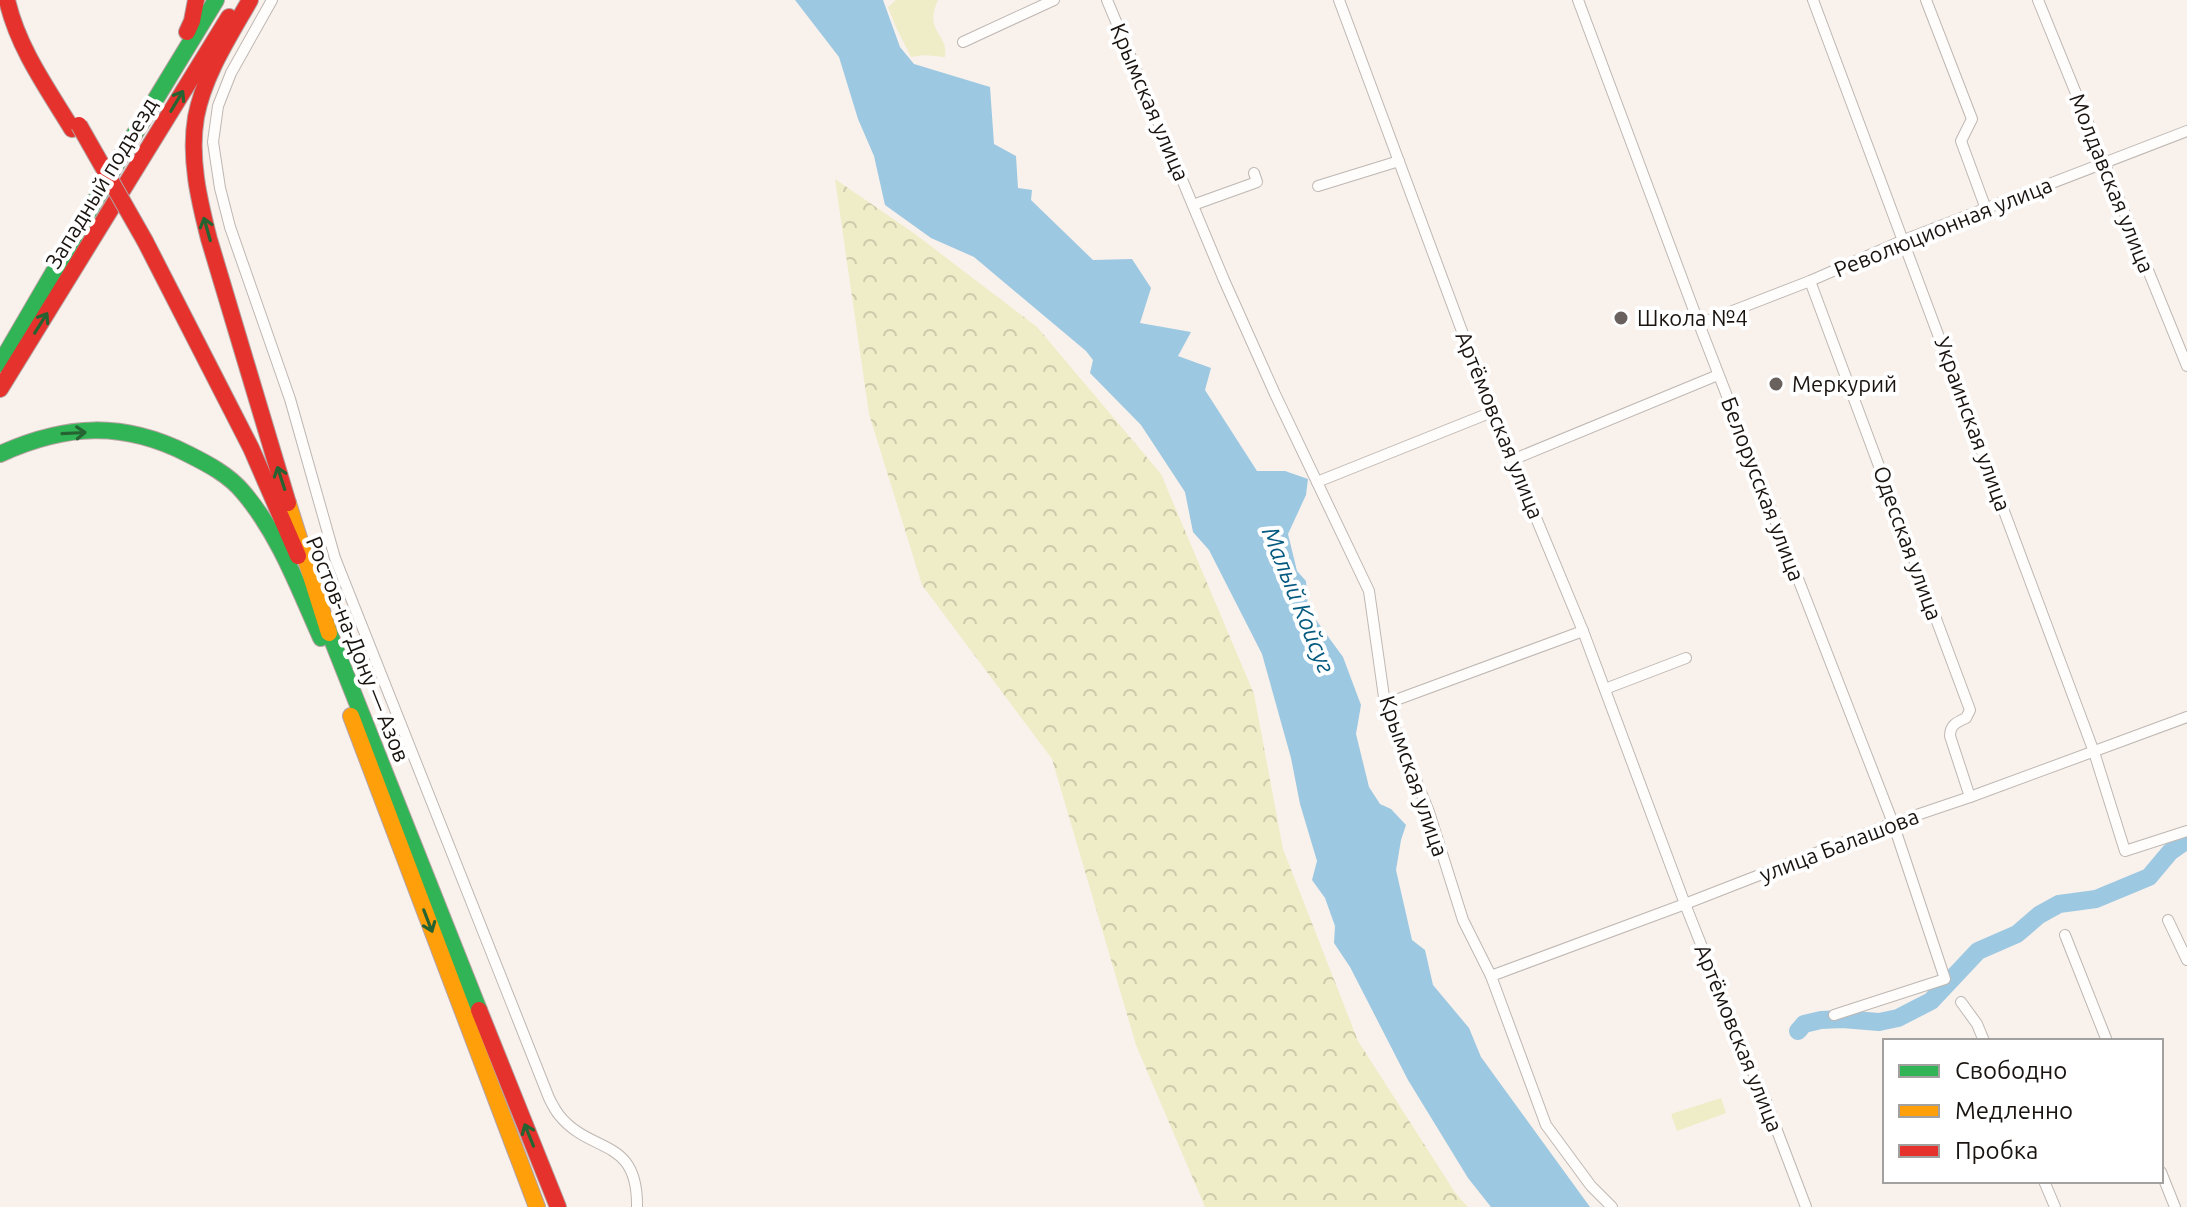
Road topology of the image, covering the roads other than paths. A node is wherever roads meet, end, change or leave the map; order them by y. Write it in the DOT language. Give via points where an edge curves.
graph roads {
  1 [pos="7,0"];
  2 [pos="19,0"];
  3 [pos="196,0"];
  4 [pos="216,0"];
  5 [pos="239,0"];
  6 [pos="250,0"];
  7 [pos="272,0"];
  8 [pos="1054,0"];
  9 [pos="1107,0"];
  10 [pos="1339,0"];
  11 [pos="1578,0"];
  12 [pos="1813,0"];
  13 [pos="1926,0"];
  14 [pos="2038,0"];
  15 [pos="963,42"];
  16 [pos="76,127"];
  17 [pos="2187,131"];
  18 [pos="123,153"];
  19 [pos="1399,161"];
  20 [pos="2103,163"];
  21 [pos="1254,173"];
  22 [pos="1318,186"];
  23 [pos="1193,205"];
  24 [pos="1986,209"];
  25 [pos="1904,240"];
  26 [pos="1810,281"];
  27 [pos="1699,324"];
  28 [pos="0,364"];
  29 [pos="2187,366"];
  30 [pos="1718,375"];
  31 [pos="0,389"];
  32 [pos="1492,412"];
  33 [pos="0,454"];
  34 [pos="1512,460"];
  35 [pos="1317,482"];
  36 [pos="1583,631"];
  37 [pos="325,636"];
  38 [pos="1686,658"];
  39 [pos="1605,689"];
  40 [pos="1385,704"];
  41 [pos="2187,717"];
  42 [pos="2094,752"];
  43 [pos="1970,797"];
  44 [pos="1893,823"];
  45 [pos="2187,831"];
  46 [pos="1685,904"];
  47 [pos="2168,920"];
  48 [pos="2065,935"];
  49 [pos="2187,960"];
  50 [pos="1491,976"];
  51 [pos="1961,1002"];
  52 [pos="1834,1015"];
  53 [pos="1983,1039"];
  54 [pos="2106,1039"];
  55 [pos="2163,1177"];
  56 [pos="2045,1183"];
  57 [pos="537,1207"];
  58 [pos="558,1207"];
  59 [pos="637,1207"];
  60 [pos="1612,1207"];
  61 [pos="1806,1207"];
  62 [pos="2055,1207"];
  63 [pos="2175,1207"];
  1 -- 16 [label="main road" via="21,41"];
  2 -- 16 [label="main road" via="31,39"];
  3 -- 18 [label="main road" via="192,21"];
  4 -- 18 [label="main road, Западный подъезд"];
  31 -- 5 [label="main road, Западный подъезд, one-way"];
  37 -- 6 [label="main road, one-way" via="198,198 194,132 201,97"];
  7 -- 59 [label="street" via="218,106 213,142 230,227 290,399 335,558 549,1098 573,1128 620,1154 631,1170"];
  8 -- 15 [label="street"];
  9 -- 23 [label="street, Крымская улица"];
  10 -- 19 [label="street, Артёмовская улица"];
  11 -- 27 [label="street, Белорусская улица"];
  12 -- 25 [label="street, Украинская улица"];
  13 -- 24 [label="street" via="1972,119 1961,141"];
  14 -- 20 [label="street, Молдавская улица"];
  16 -- 37 [label="main road, Ростов-на-Дону — Азов, bridge" via="251,448"];
  17 -- 20 [label="street, Революционная улица"];
  18 -- 28 [label="main road, Западный подъезд"];
  19 -- 22 [label="street"];
  19 -- 32 [label="street, Артёмовская улица"];
  20 -- 24 [label="street, Революционная улица"];
  20 -- 29 [label="street, Молдавская улица"];
  21 -- 23 [label="street, Крымская улица" via="1257,182"];
  23 -- 35 [label="street, Крымская улица"];
  24 -- 25 [label="street, Революционная улица"];
  25 -- 26 [label="street, Революционная улица"];
  25 -- 42 [label="street, Украинская улица"];
  26 -- 27 [label="street, Революционная улица"];
  26 -- 43 [label="street, Одесская улица" via="1970,710 1950,729 1950,736"];
  27 -- 30 [label="street, Белорусская улица"];
  30 -- 34 [label="street"];
  30 -- 44 [label="street, Белорусская улица"];
  32 -- 34 [label="street, Артёмовская улица"];
  32 -- 35 [label="street"];
  33 -- 37 [label="main road, one-way" via="58,433 111,431 140,434 209,465 246,494"];
  34 -- 36 [label="street, Артёмовская улица"];
  35 -- 40 [label="street, Крымская улица" via="1369,591"];
  36 -- 39 [label="street, Артёмовская улица"];
  36 -- 40 [label="street"];
  37 -- 57 [label="main road, Ростов-на-Дону — Азов, one-way"];
  58 -- 37 [label="main road, Ростов-на-Дону — Азов, one-way"];
  38 -- 39 [label="street"];
  39 -- 46 [label="street, Артёмовская улица"];
  40 -- 50 [label="street, Крымская улица" via="1429,812 1463,920"];
  41 -- 42 [label="street, улица Балашова"];
  42 -- 43 [label="street, улица Балашова"];
  42 -- 45 [label="street, Украинская улица" via="2125,851"];
  43 -- 44 [label="street, улица Балашова"];
  44 -- 46 [label="street, улица Балашова"];
  44 -- 52 [label="street, Белорусская улица" via="1945,979"];
  46 -- 50 [label="street, улица Балашова"];
  46 -- 61 [label="street, Артёмовская улица"];
  47 -- 49 [label="street"];
  48 -- 54 [label="street"];
  50 -- 60 [label="street, Крымская улица" via="1546,1125"];
  51 -- 53 [label="street"];
  55 -- 63 [label="street"];
  56 -- 62 [label="street"];
}
